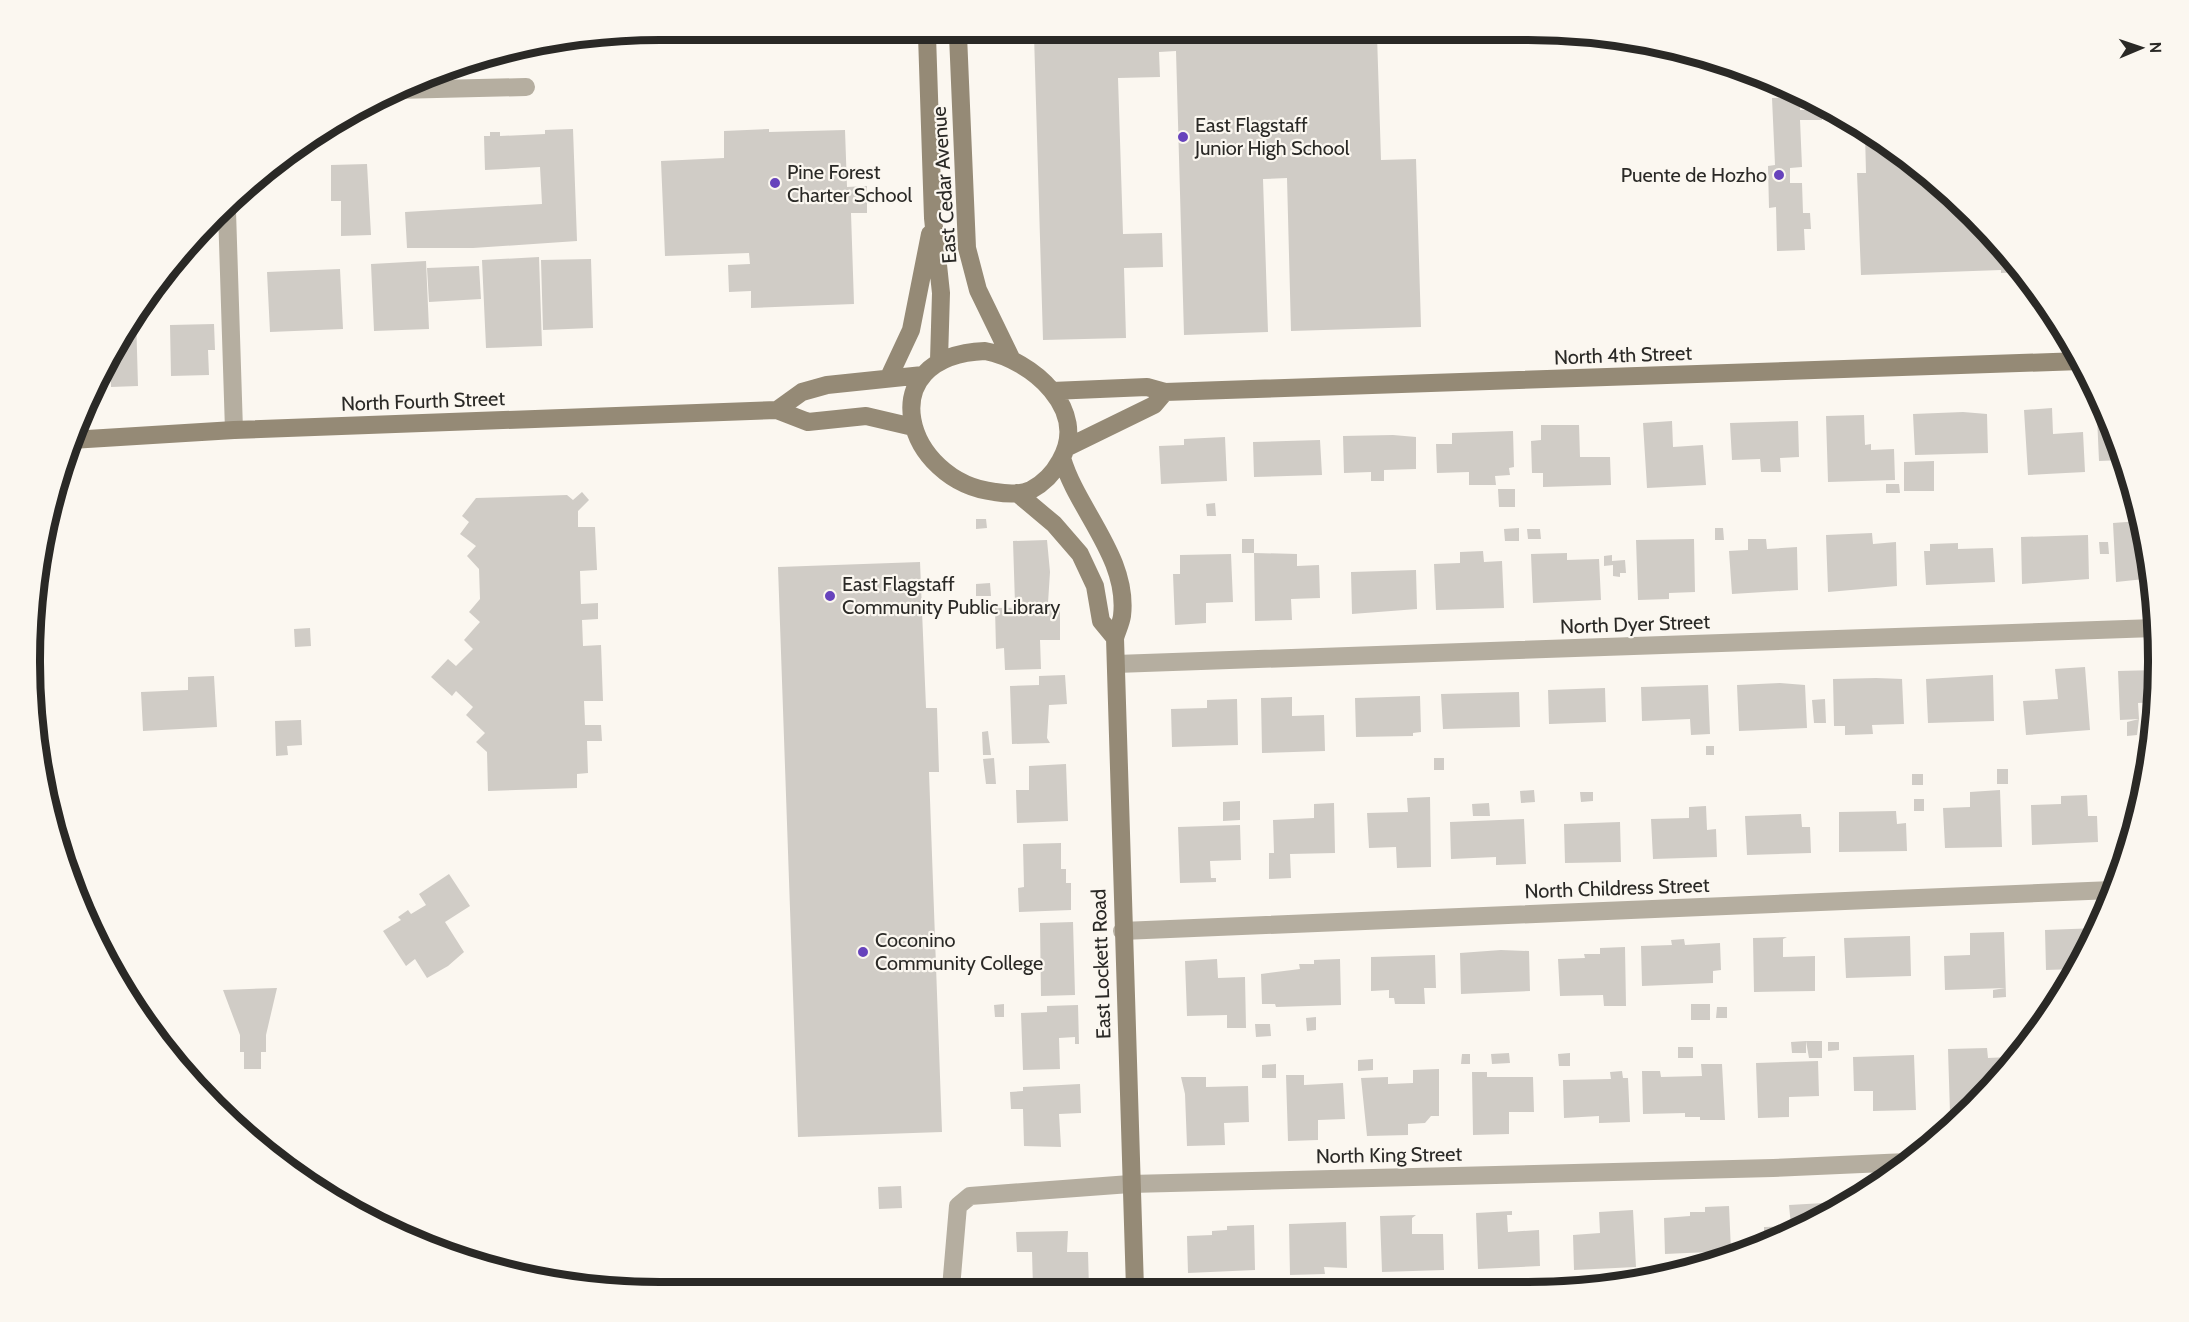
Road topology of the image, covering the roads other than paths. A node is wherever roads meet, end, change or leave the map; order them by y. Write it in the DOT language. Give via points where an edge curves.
graph roads {
  1 [pos="927,40"];
  2 [pos="958,40"];
  3 [pos="526,87"];
  4 [pos="421,89"];
  5 [pos="227,217"];
  6 [pos="933,218"];
  7 [pos="939,360"];
  8 [pos="1012,360"];
  9 [pos="2071,361"];
  10 [pos="923,375"];
  11 [pos="889,377"];
  12 [pos="1052,391"];
  13 [pos="1166,392"];
  14 [pos="777,410"];
  15 [pos="913,427"];
  16 [pos="234,430"];
  17 [pos="82,439"];
  18 [pos="1064,453"];
  19 [pos="1017,493"];
  20 [pos="2147,628"];
  21 [pos="1115,638"];
  22 [pos="1116,664"];
  23 [pos="2104,890"];
  24 [pos="1122,931"];
  25 [pos="1893,1163"];
  26 [pos="1130,1184"];
  27 [pos="952,1282"];
  28 [pos="1135,1282"];
  1 -- 6 [label="main road, East Cedar Avenue"];
  2 -- 8 [label="main road, East Cedar Avenue" via="967,248 978,290"];
  3 -- 4 [label="street"];
  5 -- 16 [label="street"];
  6 -- 7 [label="main road, East Cedar Avenue" via="941,293"];
  6 -- 11 [label="main road" via="911,330"];
  7 -- 8 [label="main road" via="985,351"];
  7 -- 10 [label="main road"];
  8 -- 12 [label="main road" via="1034,373"];
  9 -- 13 [label="main road, North 4th Street"];
  10 -- 11 [label="main road"];
  10 -- 15 [label="main road" via="912,404"];
  11 -- 14 [label="main road" via="802,392"];
  12 -- 13 [label="main road, North 4th Street" via="1147,387"];
  12 -- 18 [label="main road" via="1067,420 1069,435"];
  13 -- 18 [label="main road" via="1154,405"];
  14 -- 15 [label="main road, North Fourth Street" via="808,422 866,416"];
  14 -- 16 [label="main road, North Fourth Street"];
  15 -- 19 [label="main road" via="927,453 955,478 989,492"];
  16 -- 17 [label="main road, North Fourth Street"];
  18 -- 19 [label="main road" via="1045,481"];
  18 -- 21 [label="main road, East Lockett Road" via="1067,477 1114,566 1122,616"];
  19 -- 21 [label="main road, East Lockett Road" via="1054,524 1080,554 1095,586 1101,621"];
  20 -- 22 [label="street, North Dyer Street"];
  21 -- 22 [label="main road, East Lockett Road"];
  22 -- 24 [label="main road, East Lockett Road"];
  23 -- 24 [label="street, North Childress Street"];
  24 -- 26 [label="main road, East Lockett Road"];
  25 -- 26 [label="street, North King Street"];
  26 -- 27 [label="street, North King Street" via="970,1196 958,1206"];
  26 -- 28 [label="main road, East Lockett Road"];
}
